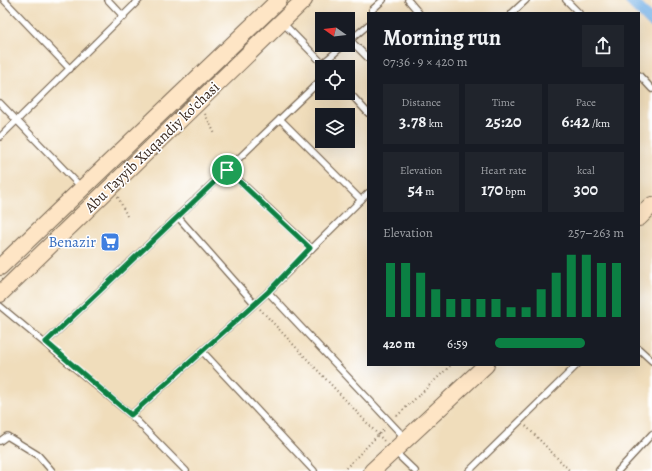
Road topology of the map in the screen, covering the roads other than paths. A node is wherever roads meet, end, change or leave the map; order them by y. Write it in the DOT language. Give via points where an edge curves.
graph roads {
  1 [pos="4,0"];
  2 [pos="108,0"];
  3 [pos="139,0"];
  4 [pos="279,0"];
  5 [pos="304,0"];
  6 [pos="383,0"];
  7 [pos="408,0"];
  8 [pos="526,0"];
  9 [pos="566,0"];
  10 [pos="373,12"];
  11 [pos="419,12"];
  12 [pos="513,12"];
  13 [pos="578,12"];
  14 [pos="124,17"];
  15 [pos="282,21"];
  16 [pos="367,25"];
  17 [pos="355,36"];
  18 [pos="355,46"];
  19 [pos="337,52"];
  20 [pos="367,57"];
  21 [pos="320,60"];
  22 [pos="330,60"];
  23 [pos="70,69"];
  24 [pos="640,76"];
  25 [pos="315,86"];
  26 [pos="652,89"];
  27 [pos="355,99"];
  28 [pos="0,103"];
  29 [pos="367,112"];
  30 [pos="280,119"];
  31 [pos="17,120"];
  32 [pos="0,137"];
  33 [pos="227,170"];
  34 [pos="82,189"];
  35 [pos="367,194"];
  36 [pos="361,200"];
  37 [pos="652,205"];
  38 [pos="178,216"];
  39 [pos="640,217"];
  40 [pos="310,248"];
  41 [pos="0,267"];
  42 [pos="268,292"];
  43 [pos="0,294"];
  44 [pos="254,303"];
  45 [pos="0,306"];
  46 [pos="46,342"];
  47 [pos="640,350"];
  48 [pos="202,351"];
  49 [pos="652,361"];
  50 [pos="485,366"];
  51 [pos="576,366"];
  52 [pos="131,415"];
  53 [pos="652,434"];
  54 [pos="407,440"];
  55 [pos="0,441"];
  56 [pos="394,451"];
  57 [pos="52,471"];
  58 [pos="186,471"];
  59 [pos="314,471"];
  60 [pos="372,471"];
  61 [pos="415,471"];
  62 [pos="469,471"];
  63 [pos="618,471"];
  1 -- 23 [label="lane"];
  2 -- 14 [label="lane"];
  3 -- 14 [label="lane"];
  4 -- 34 [label="main road"];
  5 -- 15 [label="main road, Abu Tayyib Xuqandiy ko'chasi"];
  6 -- 10 [label="lane"];
  7 -- 11 [label="lane"];
  8 -- 12 [label="lane"];
  9 -- 13 [label="lane"];
  14 -- 23 [label="lane"];
  15 -- 21 [label="lane"];
  15 -- 43 [label="main road, Abu Tayyib Xuqandiy ko'chasi"];
  16 -- 17 [label="lane"];
  18 -- 20 [label="lane"];
  19 -- 22 [label="lane"];
  23 -- 31 [label="lane"];
  24 -- 26 [label="lane"];
  25 -- 30 [label="lane"];
  27 -- 29 [label="lane"];
  28 -- 31 [label="lane"];
  30 -- 33 [label="lane"];
  30 -- 36 [label="lane"];
  31 -- 32 [label="lane"];
  31 -- 34 [label="lane"];
  33 -- 38 [label="lane"];
  33 -- 40 [label="lane"];
  34 -- 41 [label="main road"];
  35 -- 36 [label="lane"];
  36 -- 40 [label="lane"];
  37 -- 39 [label="main road"];
  38 -- 44 [label="lane"];
  38 -- 46 [label="lane"];
  40 -- 42 [label="lane"];
  42 -- 44 [label="lane"];
  42 -- 54 [label="lane"];
  44 -- 48 [label="lane"];
  45 -- 46 [label="lane"];
  46 -- 52 [label="lane"];
  47 -- 49 [label="lane"];
  48 -- 52 [label="lane"];
  48 -- 59 [label="lane"];
  50 -- 54 [label="main road"];
  51 -- 62 [label="lane"];
  52 -- 58 [label="lane"];
  53 -- 63 [label="lane"];
  54 -- 56 [label="main road"];
  55 -- 57 [label="lane" via="7,436 38,455"];
  56 -- 60 [label="main road"];
  56 -- 61 [label="lane"];
}
